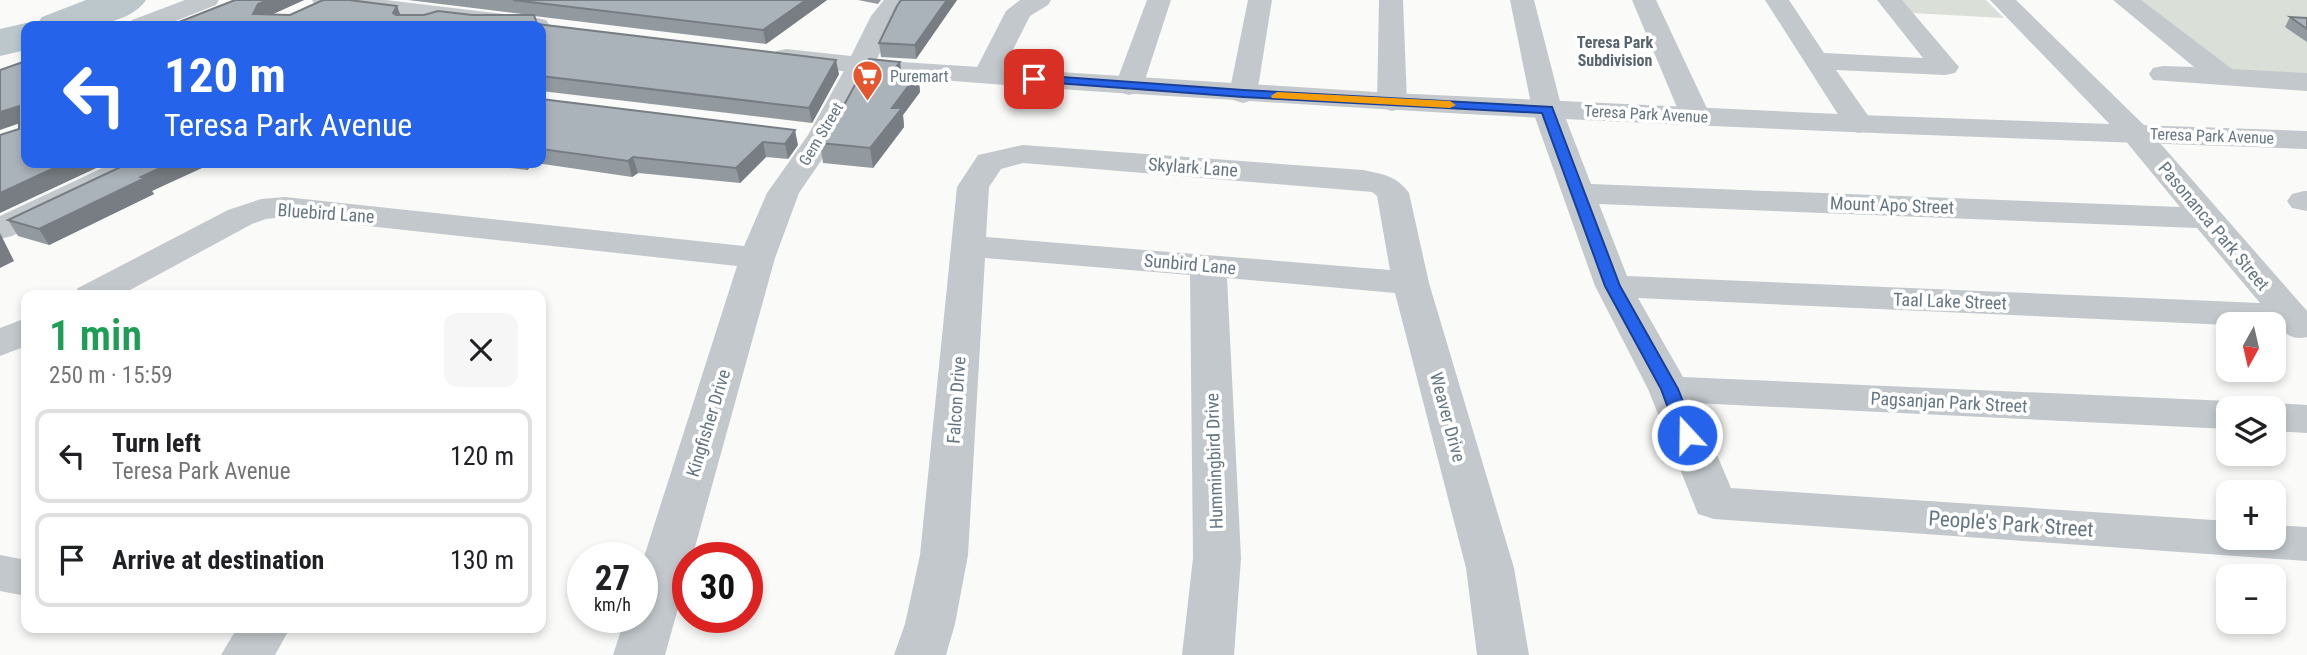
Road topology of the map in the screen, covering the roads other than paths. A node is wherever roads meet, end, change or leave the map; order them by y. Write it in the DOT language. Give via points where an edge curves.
graph roads {
  1 [pos="207,0"];
  2 [pos="897,0"];
  3 [pos="1039,0"];
  4 [pos="1159,0"];
  5 [pos="1260,0"];
  6 [pos="1391,0"];
  7 [pos="1522,0"];
  8 [pos="1644,0"];
  9 [pos="1777,0"];
  10 [pos="1889,0"];
  11 [pos="2002,0"];
  12 [pos="2125,0"];
  13 [pos="320,4"];
  14 [pos="438,14"];
  15 [pos="154,21"];
  16 [pos="424,21"];
  17 [pos="492,21"];
  18 [pos="546,28"];
  19 [pos="568,30"];
  20 [pos="754,53"];
  21 [pos="1815,61"];
  22 [pos="860,66"];
  23 [pos="2163,74"];
  24 [pos="986,75"];
  25 [pos="2224,77"];
  26 [pos="2307,82"];
  27 [pos="1129,86"];
  28 [pos="1243,94"];
  29 [pos="1392,102"];
  30 [pos="1547,109"];
  31 [pos="1696,117"];
  32 [pos="1859,124"];
  33 [pos="2135,133"];
  34 [pos="2307,139"];
  35 [pos="1003,157"];
  36 [pos="128,168"];
  37 [pos="1383,184"];
  38 [pos="783,193"];
  39 [pos="1578,193"];
  40 [pos="2207,218"];
  41 [pos="0,229"];
  42 [pos="968,246"];
  43 [pos="762,247"];
  44 [pos="1208,266"];
  45 [pos="1411,283"];
  46 [pos="1613,286"];
  47 [pos="102,290"];
  48 [pos="2298,325"];
  49 [pos="21,333"];
  50 [pos="0,344"];
  51 [pos="1669,389"];
  52 [pos="2216,414"];
  53 [pos="2286,418"];
  54 [pos="2307,419"];
  55 [pos="2307,544"];
  56 [pos="0,573"];
  57 [pos="21,577"];
  58 [pos="262,633"];
  59 [pos="247,655"];
  60 [pos="639,655"];
  61 [pos="920,655"];
  62 [pos="1208,655"];
  63 [pos="1503,655"];
  1 -- 15 [label="street"];
  2 -- 22 [label="street, Gem Street" via="884,16"];
  3 -- 24 [label="street" via="1019,11"];
  4 -- 27 [label="street"];
  5 -- 28 [label="street"];
  6 -- 29 [label="street"];
  7 -- 30 [label="street"];
  8 -- 31 [label="street"];
  9 -- 21 [label="street"];
  10 -- 21 [label="street" via="1945,67"];
  11 -- 33 [label="street, Pasonanca Park Street"];
  12 -- 25 [label="street"];
  13 -- 14 [label="street"];
  14 -- 16 [label="street"];
  14 -- 17 [label="street"];
  18 -- 19 [label="street"];
  20 -- 22 [label="street, Teresa Park Avenue"];
  21 -- 32 [label="street"];
  22 -- 24 [label="street, Teresa Park Avenue"];
  22 -- 38 [label="street, Gem Street" via="811,135"];
  23 -- 25 [label="street"];
  24 -- 27 [label="street, Teresa Park Avenue"];
  25 -- 26 [label="street"];
  27 -- 28 [label="street, Teresa Park Avenue"];
  28 -- 29 [label="street, Teresa Park Avenue"];
  29 -- 30 [label="street, Teresa Park Avenue"];
  30 -- 31 [label="street, Teresa Park Avenue"];
  30 -- 39 [label="street"];
  31 -- 32 [label="street, Teresa Park Avenue"];
  32 -- 33 [label="street, Teresa Park Avenue"];
  33 -- 34 [label="street, Teresa Park Avenue"];
  33 -- 40 [label="street, Pasonanca Park Street"];
  35 -- 37 [label="street, Skylark Lane" via="1023,154"];
  35 -- 42 [label="street, Falcon Drive" via="989,162 973,187"];
  36 -- 41 [label="street"];
  37 -- 45 [label="street, Weaver Drive" via="1393,193"];
  38 -- 43 [label="street, Kingfisher Drive"];
  39 -- 40 [label="street, Mount Apo Street"];
  39 -- 46 [label="street"];
  40 -- 48 [label="street, Pasonanca Park Street"];
  42 -- 44 [label="street, Sunbird Lane"];
  42 -- 61 [label="street, Falcon Drive" via="944,555"];
  43 -- 47 [label="street, Bluebird Lane" via="582,237 285,207 240,216"];
  43 -- 60 [label="street, Kingfisher Drive"];
  44 -- 45 [label="street, Sunbird Lane"];
  44 -- 62 [label="street, Hummingbird Drive" via="1217,558"];
  45 -- 63 [label="street, Weaver Drive" via="1490,568"];
  46 -- 48 [label="street, Taal Lake Street"];
  46 -- 51 [label="street"];
  49 -- 50 [label="street"];
  51 -- 52 [label="street, Pagsanjan Park Street"];
  51 -- 55 [label="street, People's Park Street" via="1714,503"];
  53 -- 54 [label="street"];
  56 -- 57 [label="street"];
  58 -- 59 [label="street"];
}
